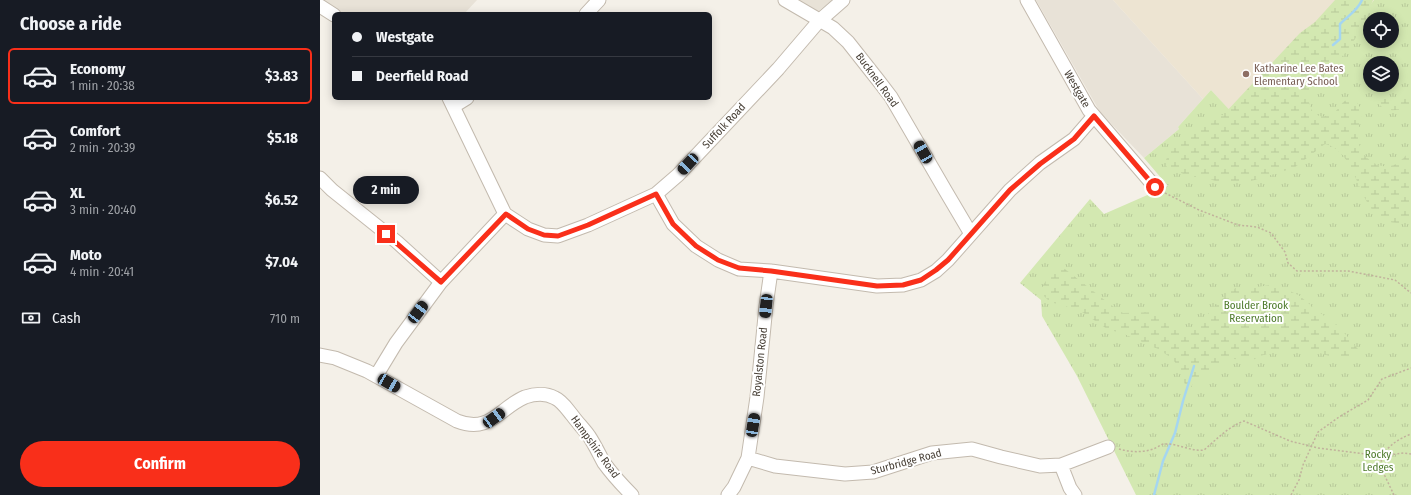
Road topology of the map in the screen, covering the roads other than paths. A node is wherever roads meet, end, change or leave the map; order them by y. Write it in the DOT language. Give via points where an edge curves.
graph roads {
  1 [pos="599,0"];
  2 [pos="785,0"];
  3 [pos="843,0"];
  4 [pos="1027,0"];
  5 [pos="320,6"];
  6 [pos="588,12"];
  7 [pos="332,13"];
  8 [pos="819,21"];
  9 [pos="452,102"];
  10 [pos="1094,116"];
  11 [pos="320,178"];
  12 [pos="1155,187"];
  13 [pos="656,194"];
  14 [pos="506,214"];
  15 [pos="972,234"];
  16 [pos="771,271"];
  17 [pos="441,282"];
  18 [pos="320,355"];
  19 [pos="376,376"];
  20 [pos="1108,447"];
  21 [pos="748,458"];
  22 [pos="1061,465"];
  23 [pos="632,495"];
  24 [pos="728,495"];
  25 [pos="1075,495"];
  1 -- 6 [label="street"];
  2 -- 8 [label="street, Bucknell Road"];
  3 -- 8 [label="street, Suffolk Road"];
  4 -- 10 [label="street, Westgate"];
  5 -- 7 [label="street"];
  8 -- 13 [label="street, Suffolk Road" via="773,75 678,175"];
  8 -- 15 [label="street, Bucknell Road" via="833,28 848,42 891,97"];
  9 -- 14 [label="street"];
  10 -- 12 [label="street, Westgate"];
  10 -- 15 [label="street" via="1074,139 1010,190"];
  11 -- 17 [label="street"];
  13 -- 14 [label="street, Suffolk Road" via="558,236 544,235 528,229"];
  13 -- 16 [label="street" via="673,224 701,249 718,260 739,268"];
  14 -- 17 [label="street"];
  15 -- 16 [label="street" via="936,270 921,280 903,285 877,286"];
  16 -- 21 [label="street, Royalston Road"];
  17 -- 19 [label="street" via="396,343"];
  18 -- 19 [label="street, Hampshire Road" via="341,360"];
  19 -- 23 [label="street, Hampshire Road" via="457,421 471,425 487,422 526,397 546,394 553,397 562,403 589,436 607,466"];
  20 -- 22 [label="street, Sturbridge Road"];
  21 -- 22 [label="street, Sturbridge Road" via="775,466 844,474 873,472 932,453 972,450 1040,466"];
  21 -- 24 [label="street, Royalston Road"];
  22 -- 25 [label="street"];
}
